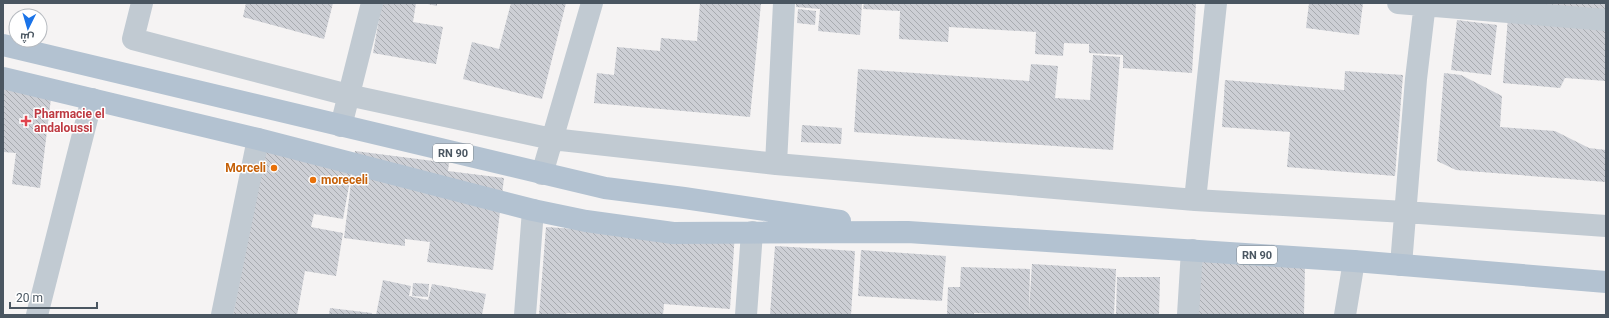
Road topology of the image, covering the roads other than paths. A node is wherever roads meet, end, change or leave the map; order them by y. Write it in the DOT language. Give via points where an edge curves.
graph roads {
  1 [pos="142,3"];
  2 [pos="372,3"];
  3 [pos="592,3"];
  4 [pos="784,3"];
  5 [pos="1216,3"];
  6 [pos="1398,3"];
  7 [pos="1425,4"];
  8 [pos="1606,20"];
  9 [pos="3,45"];
  10 [pos="3,78"];
  11 [pos="348,95"];
  12 [pos="92,99"];
  13 [pos="341,126"];
  14 [pos="258,139"];
  15 [pos="552,139"];
  16 [pos="776,164"];
  17 [pos="542,174"];
  18 [pos="1195,200"];
  19 [pos="533,210"];
  20 [pos="1405,212"];
  21 [pos="1606,226"];
  22 [pos="752,232"];
  23 [pos="908,232"];
  24 [pos="1192,250"];
  25 [pos="1354,261"];
  26 [pos="1401,265"];
  27 [pos="1606,282"];
  28 [pos="37,315"];
  29 [pos="222,315"];
  30 [pos="525,315"];
  31 [pos="746,315"];
  32 [pos="1188,315"];
  33 [pos="1345,315"];
  1 -- 11 [label="street" via="133,39"];
  2 -- 11 [label="street"];
  3 -- 15 [label="street"];
  4 -- 16 [label="street"];
  5 -- 18 [label="street"];
  6 -- 7 [label="street"];
  7 -- 8 [label="street"];
  7 -- 20 [label="street"];
  9 -- 13 [label="main road, RN 90"];
  10 -- 12 [label="main road, RN 90"];
  11 -- 13 [label="street"];
  11 -- 15 [label="street"];
  12 -- 14 [label="main road, RN 90"];
  12 -- 28 [label="street"];
  13 -- 17 [label="main road, RN 90"];
  14 -- 19 [label="main road, RN 90"];
  14 -- 29 [label="street"];
  15 -- 16 [label="street"];
  15 -- 17 [label="street"];
  16 -- 18 [label="street"];
  17 -- 23 [label="main road, RN 90" via="605,188"];
  18 -- 20 [label="street"];
  19 -- 22 [label="main road, RN 90" via="586,221 673,233"];
  19 -- 30 [label="street"];
  20 -- 21 [label="street"];
  20 -- 26 [label="street"];
  22 -- 23 [label="main road, RN 90"];
  22 -- 31 [label="street"];
  23 -- 24 [label="main road, RN 90"];
  24 -- 25 [label="main road, RN 90"];
  24 -- 32 [label="street"];
  25 -- 26 [label="main road, RN 90"];
  25 -- 33 [label="street"];
  26 -- 27 [label="main road, RN 90"];
}
